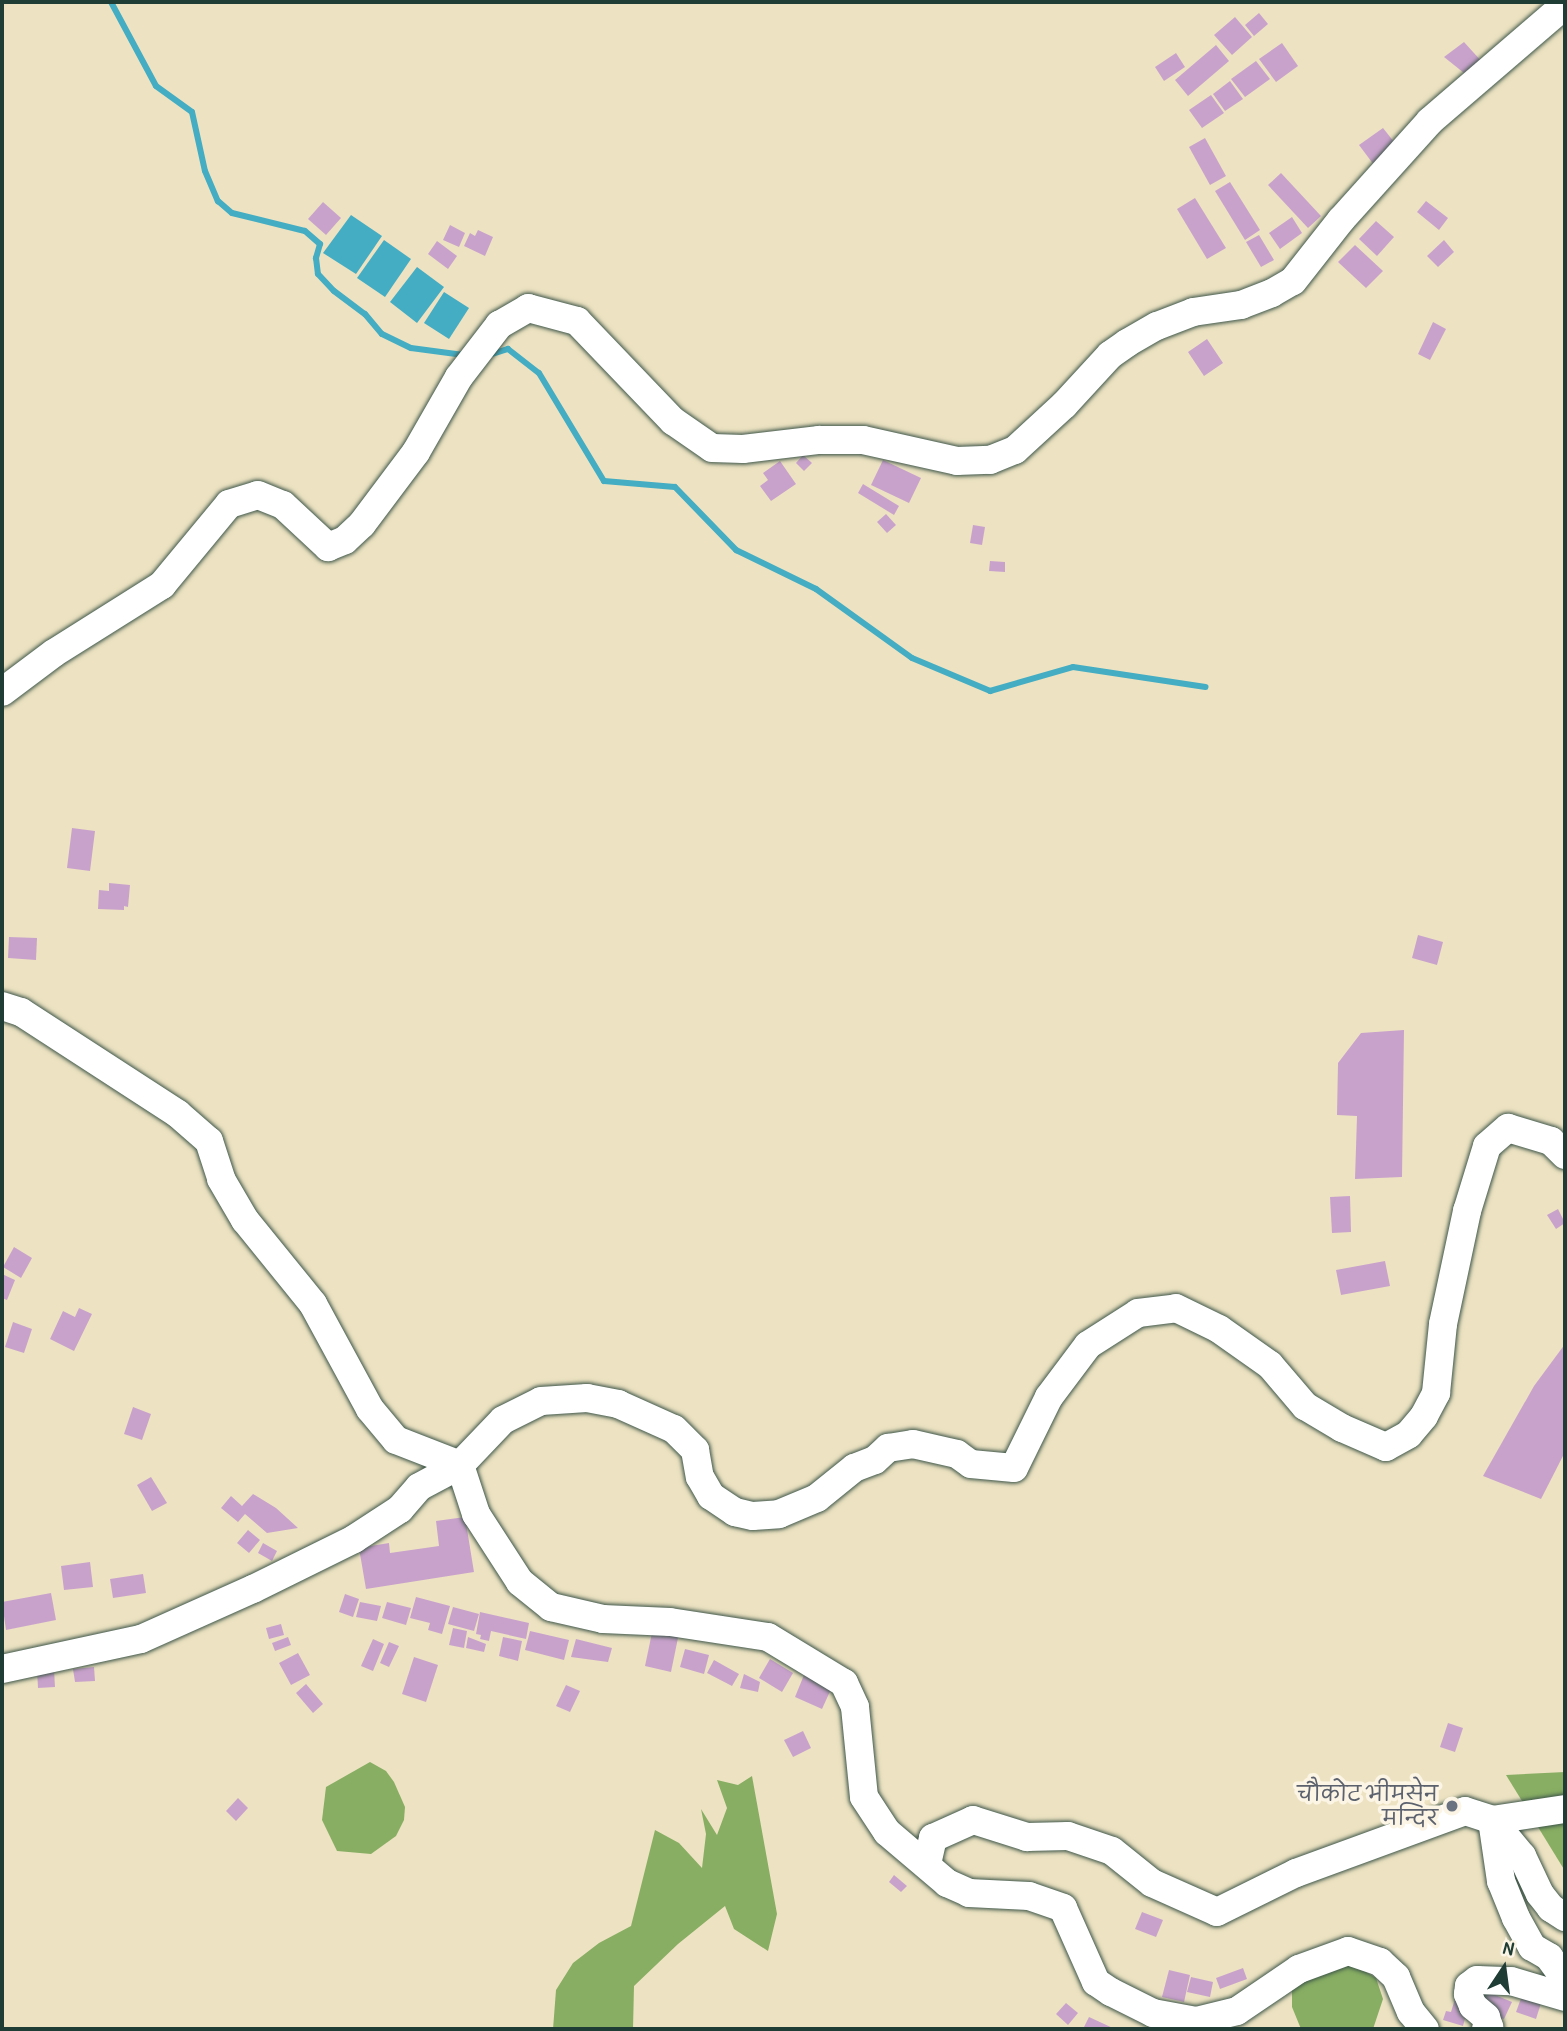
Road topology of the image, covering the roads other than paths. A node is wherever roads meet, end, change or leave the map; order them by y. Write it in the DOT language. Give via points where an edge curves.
graph roads {
  1 [pos="1565,5"];
  2 [pos="2,692"];
  3 [pos="2,1006"];
  4 [pos="1565,1155"];
  5 [pos="460,1465"];
  6 [pos="2,1669"];
  7 [pos="1565,1809"];
  8 [pos="1493,1821"];
  9 [pos="927,1864"];
  10 [pos="1565,1917"];
  11 [pos="1565,1979"];
  12 [pos="1565,1997"];
  13 [pos="1425,2029"];
  14 [pos="1486,2029"];
  1 -- 2 [label="street" via="1430,121 1293,281 1241,305 1181,317 1127,343 1015,450 990,460 957,461 863,440 712,448 673,421 577,321 528,308 499,325 459,377 416,452 345,540 328,547 283,505 258,495 229,504 162,585 54,653"];
  3 -- 5 [label="street" via="21,1012 178,1114 209,1141 221,1179 245,1220 313,1304 370,1409 396,1440"];
  4 -- 5 [label="street" via="1550,1142 1508,1128 1487,1146 1467,1211 1443,1324 1436,1393 1409,1434 1386,1447 1305,1406 1270,1365 1219,1329 1176,1308 1138,1313 1088,1345 1049,1397 1014,1468 971,1464 957,1454 912,1444 888,1448 817,1498 779,1514 753,1516 735,1512 711,1496 700,1477 695,1450 674,1429 618,1404 587,1398 541,1401 503,1420"];
  5 -- 6 [label="street" via="419,1487 400,1510 354,1539 141,1639"];
  5 -- 9 [label="street" via="476,1514 520,1582 551,1606 603,1619 670,1622 768,1637 844,1683 855,1707 864,1797 887,1832"];
  7 -- 8 [label="street"];
  8 -- 9 [label="street" via="1465,1811 1296,1873 1217,1912 1152,1883 1112,1851 1068,1836 1027,1837 973,1820 933,1838"];
  8 -- 10 [label="street" via="1522,1856 1540,1894"];
  8 -- 11 [label="street" via="1501,1881 1516,1918 1532,1947 1549,1957"];
  9 -- 13 [label="street" via="947,1883 969,1893 1029,1896 1063,1908 1096,1982 1153,2013 1196,2021 1237,2011 1299,1969 1348,1951 1380,1962 1396,1977 1411,2012"];
  12 -- 14 [label="street" via="1511,1981 1477,1980 1468,1994 1486,2017"];
}
